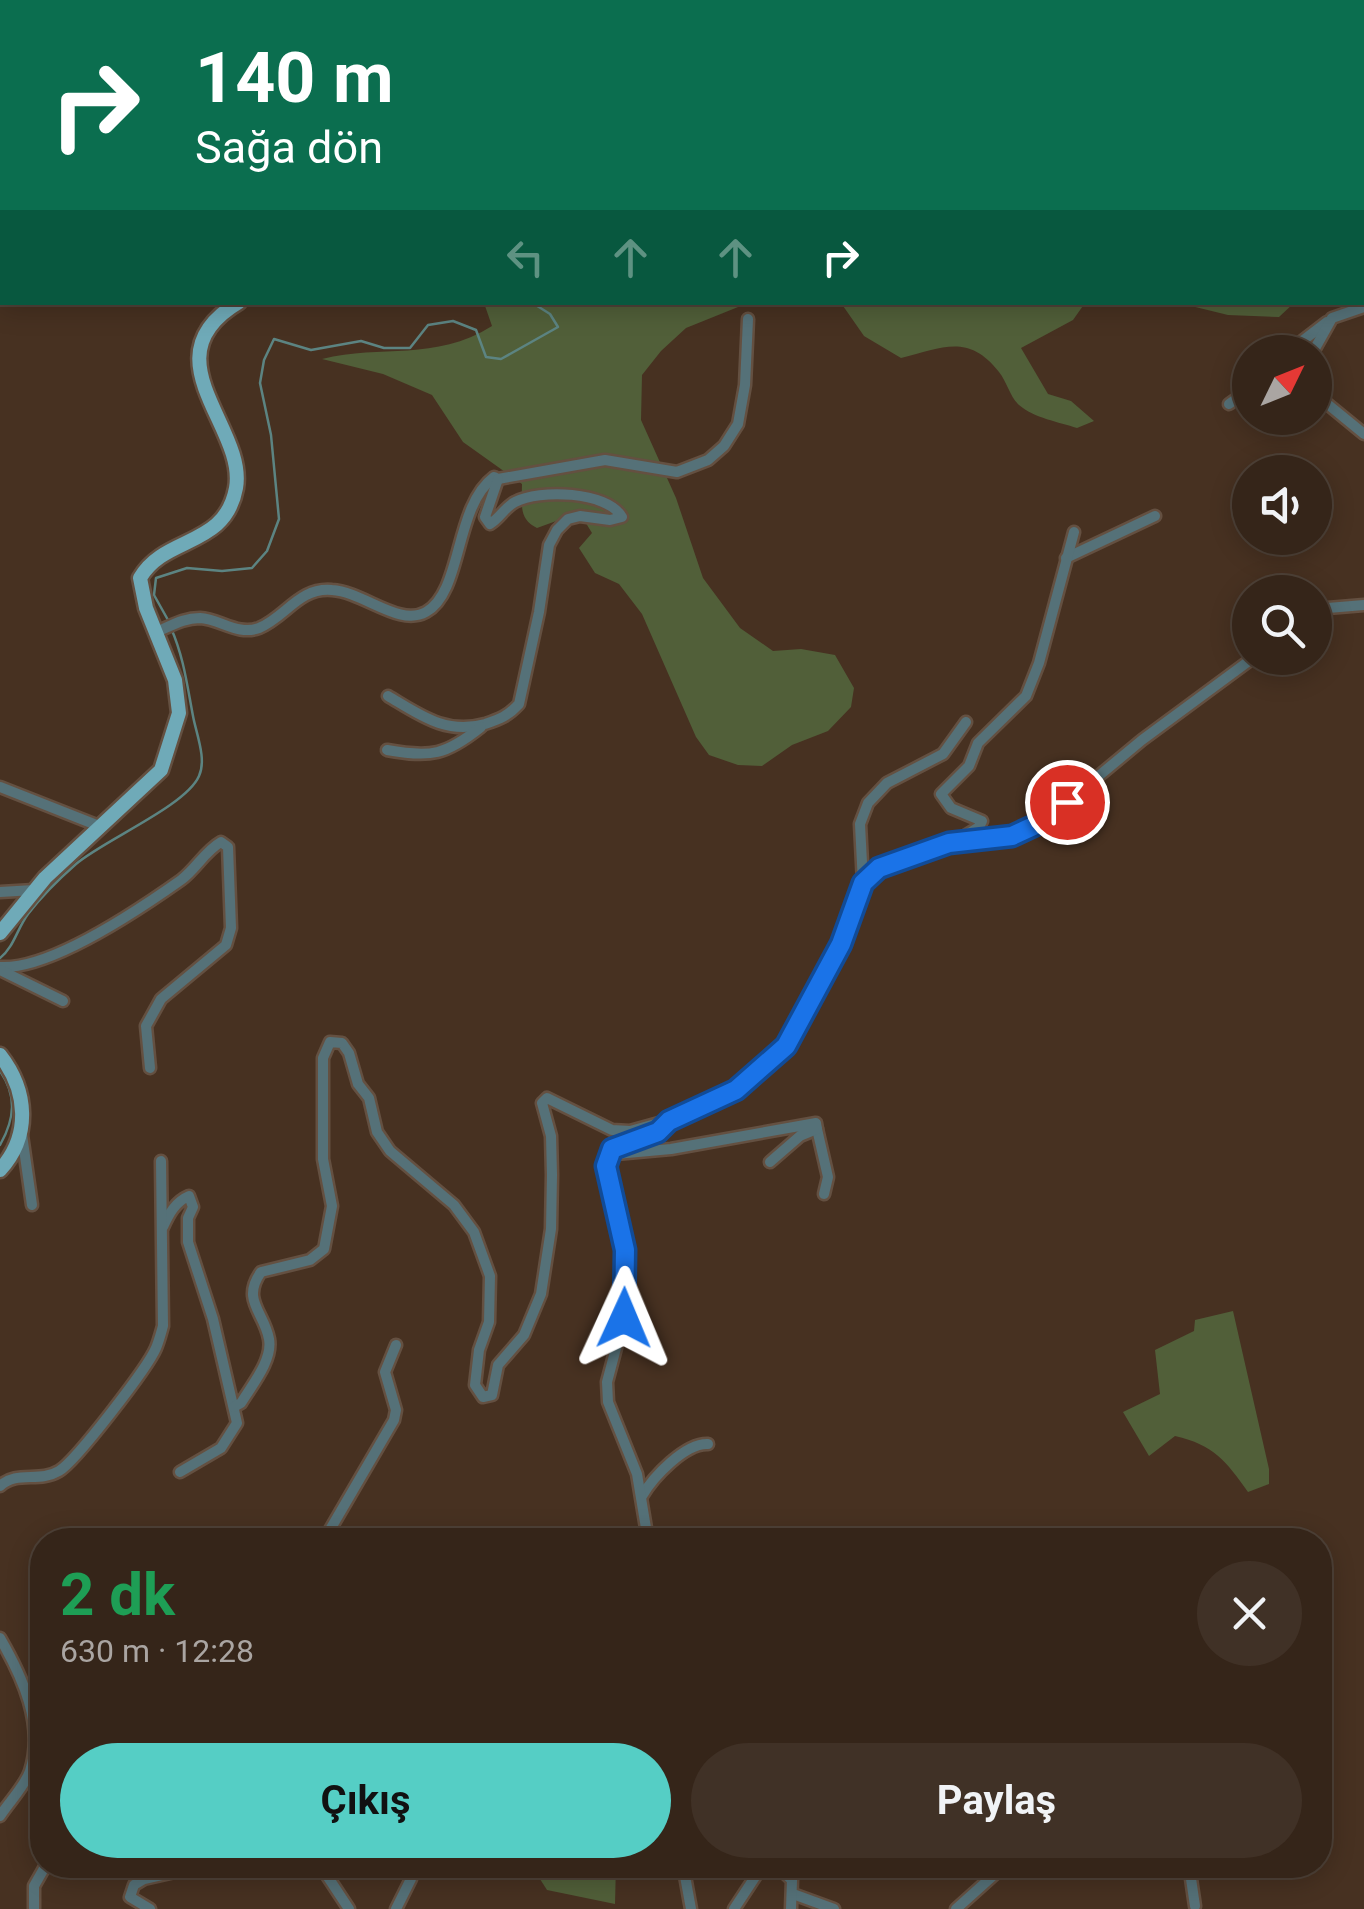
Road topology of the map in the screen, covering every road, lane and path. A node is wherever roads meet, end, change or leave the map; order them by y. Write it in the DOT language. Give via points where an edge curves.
graph roads {
  1 [pos="234,305"];
  2 [pos="1364,307"];
  3 [pos="1332,318"];
  4 [pos="748,319"];
  5 [pos="1310,335"];
  6 [pos="1322,335"];
  7 [pos="1232,402"];
  8 [pos="1229,404"];
  9 [pos="1332,408"];
  10 [pos="1364,434"];
  11 [pos="498,479"];
  12 [pos="1156,516"];
  13 [pos="1074,532"];
  14 [pos="1066,558"];
  15 [pos="1364,605"];
  16 [pos="1332,608"];
  17 [pos="160,631"];
  18 [pos="1232,674"];
  19 [pos="388,696"];
  20 [pos="966,722"];
  21 [pos="486,724"];
  22 [pos="387,750"];
  23 [pos="0,787"];
  24 [pos="100,826"];
  25 [pos="954,842"];
  26 [pos="863,883"];
  27 [pos="34,890"];
  28 [pos="0,892"];
  29 [pos="0,932"];
  30 [pos="0,969"];
  31 [pos="63,1001"];
  32 [pos="0,1055"];
  33 [pos="150,1068"];
  34 [pos="669,1121"];
  35 [pos="22,1129"];
  36 [pos="817,1129"];
  37 [pos="162,1161"];
  38 [pos="606,1162"];
  39 [pos="770,1162"];
  40 [pos="0,1170"];
  41 [pos="824,1194"];
  42 [pos="32,1204"];
  43 [pos="160,1233"];
  44 [pos="396,1345"];
  45 [pos="234,1407"];
  46 [pos="708,1444"];
  47 [pos="180,1472"];
  48 [pos="0,1486"];
  49 [pos="641,1497"];
  50 [pos="331,1528"];
  51 [pos="646,1528"];
  52 [pos="0,1638"];
  53 [pos="30,1710"];
  54 [pos="30,1768"];
  55 [pos="0,1816"];
  56 [pos="39,1878"];
  57 [pos="144,1878"];
  58 [pos="329,1878"];
  59 [pos="411,1878"];
  60 [pos="685,1878"];
  61 [pos="755,1878"];
  62 [pos="790,1878"];
  63 [pos="991,1878"];
  64 [pos="1190,1878"];
  65 [pos="794,1894"];
  66 [pos="1193,1908"];
  67 [pos="34,1909"];
  68 [pos="150,1909"];
  69 [pos="349,1909"];
  70 [pos="396,1909"];
  71 [pos="690,1909"];
  72 [pos="734,1909"];
  73 [pos="791,1909"];
  74 [pos="834,1909"];
  75 [pos="956,1909"];
  1 -- 17 [label="main road" via="206,334 200,360 237,486 211,532 150,561 140,578"];
  2 -- 3 [label="street"];
  3 -- 5 [label="street"];
  3 -- 6 [label="street"];
  4 -- 11 [label="street" via="738,424 708,460 677,472 605,460"];
  7 -- 8 [label="street"];
  9 -- 10 [label="street"];
  11 -- 17 [label="street" via="477,494 452,569 429,610 396,615 332,590 296,599 258,629 202,618"];
  11 -- 21 [label="street" via="485,517 490,524 513,503 550,495 591,497 617,507 622,517 580,516 557,530 519,704"];
  12 -- 14 [label="street"];
  13 -- 14 [label="street"];
  14 -- 25 [label="street" via="1026,696 978,743 970,766 941,794 951,808 982,821"];
  15 -- 16 [label="street"];
  17 -- 24 [label="main road" via="176,680 179,713 171,743 161,770"];
  18 -- 25 [label="street" via="1042,822 1012,836"];
  19 -- 21 [label="street" via="439,726"];
  20 -- 26 [label="street" via="943,754 887,784 868,804 860,824"];
  21 -- 22 [label="street" via="444,754"];
  23 -- 24 [label="street"];
  24 -- 27 [label="main road"];
  25 -- 26 [label="street" via="879,868"];
  26 -- 34 [label="street" via="841,944 786,1046 736,1090"];
  27 -- 28 [label="street"];
  27 -- 29 [label="main road"];
  30 -- 31 [label="street"];
  30 -- 33 [label="street" via="86,940 185,877 220,842 228,848 226,945 161,999 146,1026"];
  32 -- 35 [label="main road" via="18,1085"];
  34 -- 38 [label="street" via="658,1132 612,1149"];
  34 -- 45 [label="street" via="612,1130 556,1100 542,1103 552,1175 541,1294 524,1334 498,1365 492,1395 483,1397 476,1375 489,1322 490,1276 474,1232 454,1205 390,1151 349,1052 330,1042 323,1058 323,1159 332,1206 324,1249 256,1279 254,1300 269,1340 266,1359"];
  35 -- 40 [label="main road" via="15,1154"];
  35 -- 42 [label="street"];
  36 -- 38 [label="street" via="806,1123 616,1154"];
  36 -- 39 [label="street"];
  36 -- 41 [label="street" via="828,1177"];
  37 -- 43 [label="street"];
  38 -- 49 [label="street" via="625,1250 624,1318 608,1402"];
  43 -- 45 [label="street" via="181,1199 190,1196 188,1242"];
  43 -- 48 [label="street" via="162,1326 156,1350 68,1464 51,1475 14,1477"];
  44 -- 50 [label="street" via="385,1372 394,1420"];
  45 -- 47 [label="street" via="230,1438"];
  46 -- 49 [label="street" via="698,1444 650,1481"];
  49 -- 51 [label="street"];
  52 -- 53 [label="street" via="27,1689"];
  54 -- 55 [label="street"];
  56 -- 67 [label="street"];
  57 -- 68 [label="street" via="130,1896"];
  58 -- 69 [label="street"];
  59 -- 70 [label="street"];
  60 -- 71 [label="street"];
  61 -- 72 [label="street"];
  62 -- 65 [label="street"];
  63 -- 75 [label="street"];
  64 -- 66 [label="street"];
  65 -- 73 [label="street"];
  65 -- 74 [label="street"];
}
